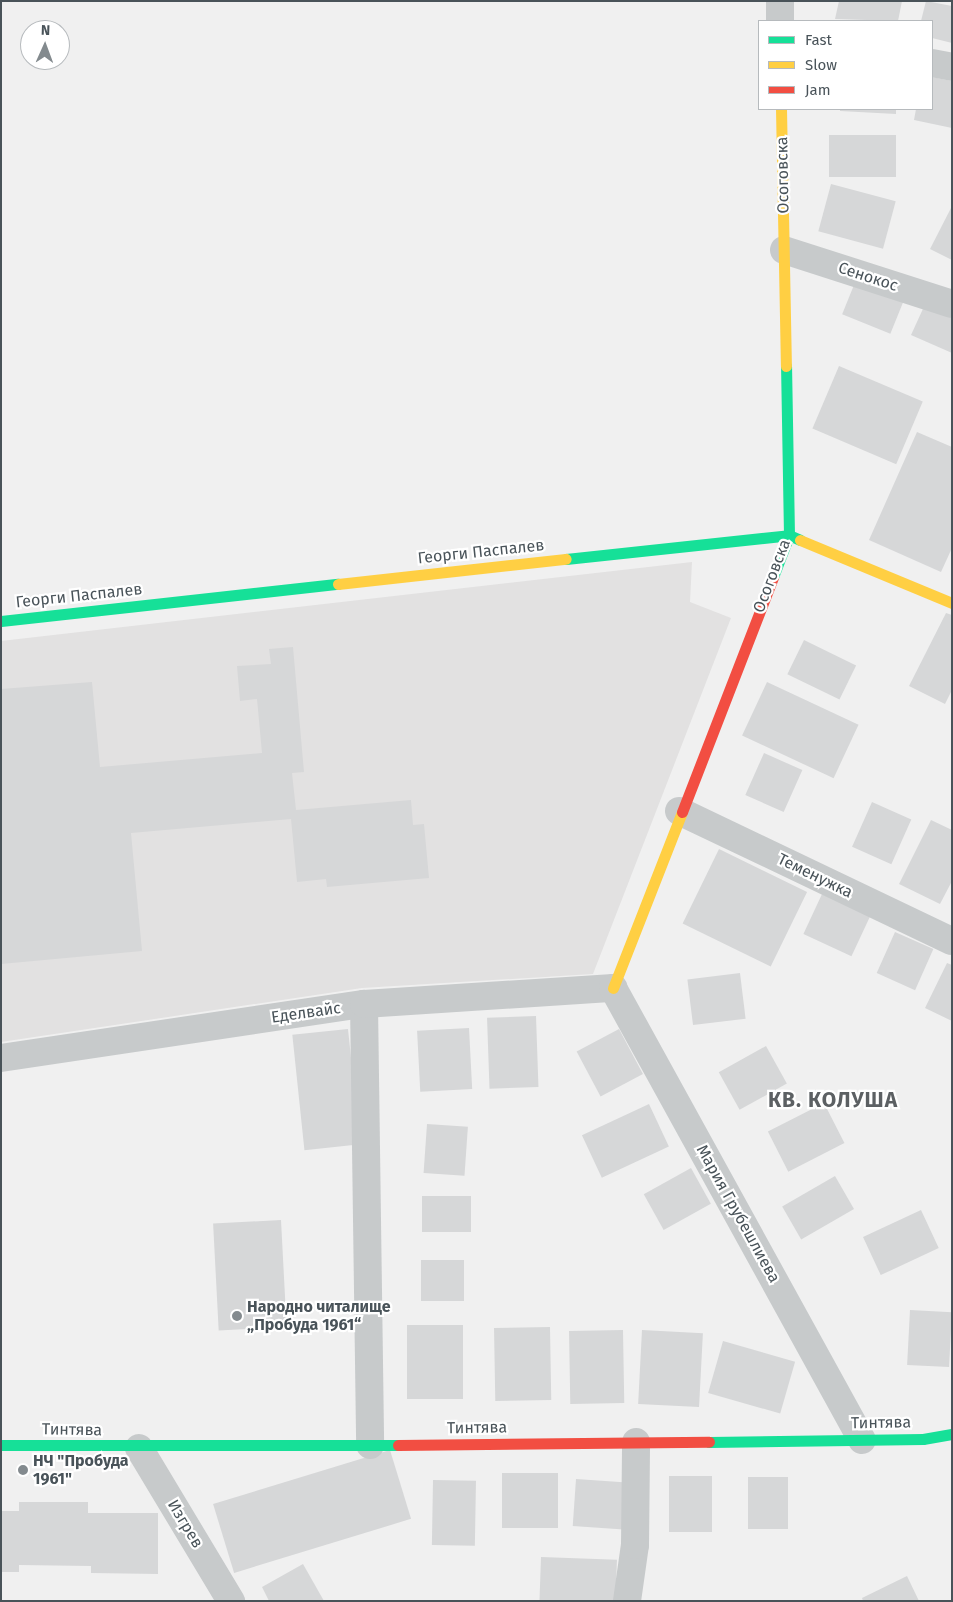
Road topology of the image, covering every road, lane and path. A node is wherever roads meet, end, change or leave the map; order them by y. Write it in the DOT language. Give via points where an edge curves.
graph roads {
  1 [pos="780,1"];
  2 [pos="780,20"];
  3 [pos="933,63"];
  4 [pos="952,67"];
  5 [pos="781,110"];
  6 [pos="784,250"];
  7 [pos="952,304"];
  8 [pos="789,535"];
  9 [pos="952,604"];
  10 [pos="1,621"];
  11 [pos="679,811"];
  12 [pos="952,941"];
  13 [pos="613,988"];
  14 [pos="364,1004"];
  15 [pos="1,1058"];
  16 [pos="952,1434"];
  17 [pos="862,1440"];
  18 [pos="636,1442"];
  19 [pos="1,1445"];
  20 [pos="370,1445"];
  21 [pos="139,1448"];
  22 [pos="230,1601"];
  23 [pos="627,1601"];
  1 -- 2 [label="street"];
  3 -- 4 [label="street"];
  5 -- 6 [label="street, Осоговска"];
  6 -- 7 [label="street, Сенокос"];
  6 -- 8 [label="street, Осоговска"];
  8 -- 9 [label="street, Георги Паспалев"];
  8 -- 10 [label="street, Георги Паспалев"];
  8 -- 11 [label="street, Осоговска"];
  11 -- 12 [label="street, Теменужка"];
  11 -- 13 [label="street, Осоговска"];
  13 -- 14 [label="street, Еделвайс"];
  13 -- 17 [label="street, Мария Грубешлиева"];
  14 -- 15 [label="street, Еделвайс"];
  14 -- 20 [label="street"];
  16 -- 17 [label="street, Тинтява"];
  17 -- 18 [label="street, Тинтява"];
  18 -- 20 [label="street, Тинтява"];
  18 -- 23 [label="street" via="636,1545"];
  19 -- 21 [label="street, Тинтява"];
  20 -- 21 [label="street, Тинтява"];
  21 -- 22 [label="street, Изгрев"];
}
